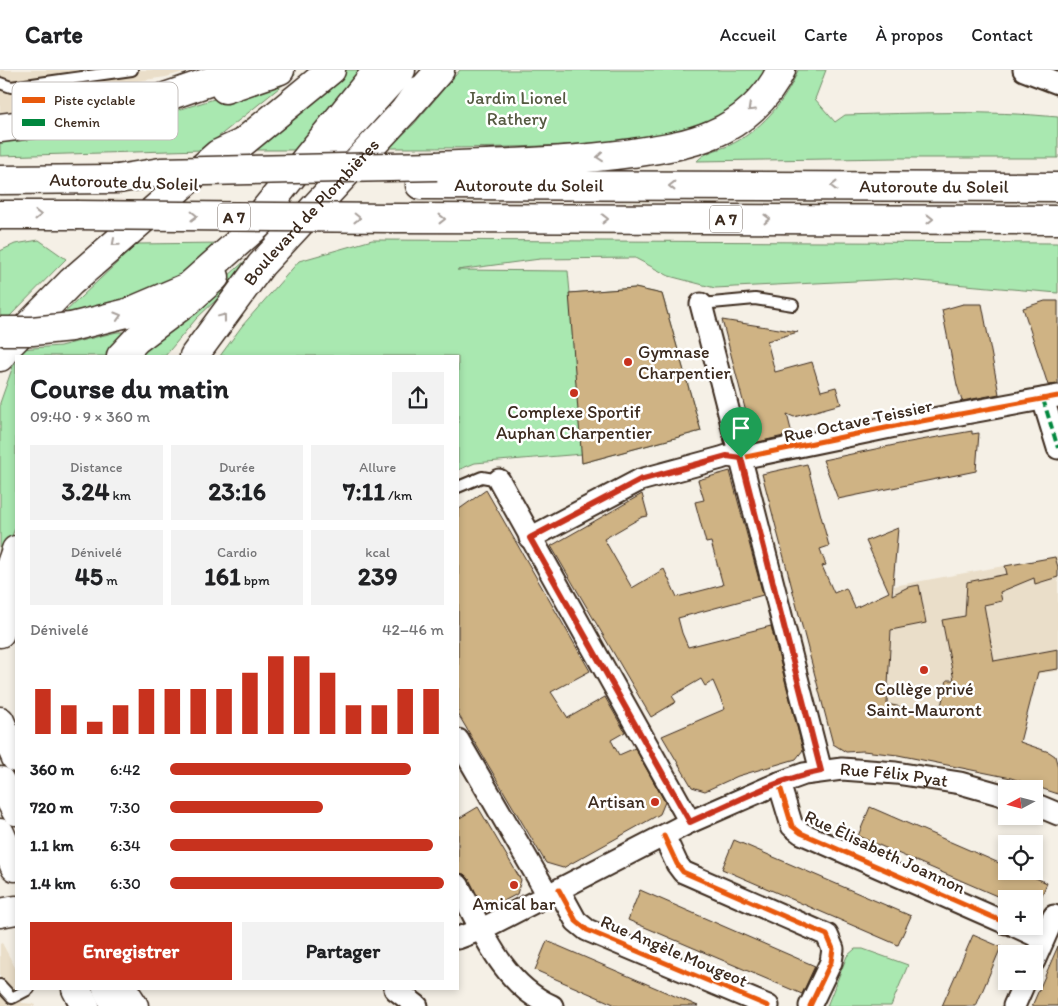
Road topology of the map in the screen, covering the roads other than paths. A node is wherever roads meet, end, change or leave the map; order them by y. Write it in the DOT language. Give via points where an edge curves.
graph roads {
  1 [pos="132,70"];
  2 [pos="243,70"];
  3 [pos="280,70"];
  4 [pos="310,70"];
  5 [pos="331,70"];
  6 [pos="378,70"];
  7 [pos="400,70"];
  8 [pos="434,70"];
  9 [pos="440,70"];
  10 [pos="781,70"];
  11 [pos="1024,70"];
  12 [pos="47,82"];
  13 [pos="0,83"];
  14 [pos="1058,83"];
  15 [pos="12,87"];
  16 [pos="178,93"];
  17 [pos="178,100"];
  18 [pos="405,110"];
  19 [pos="218,154"];
  20 [pos="429,175"];
  21 [pos="0,180"];
  22 [pos="1058,187"];
  23 [pos="278,206"];
  24 [pos="0,215"];
  25 [pos="1058,220"];
  26 [pos="238,244"];
  27 [pos="701,304"];
  28 [pos="793,305"];
  29 [pos="3,349"];
  30 [pos="122,355"];
  31 [pos="195,355"];
  32 [pos="1051,398"];
  33 [pos="1058,448"];
  34 [pos="741,458"];
  35 [pos="499,480"];
  36 [pos="459,487"];
  37 [pos="530,538"];
  38 [pos="15,556"];
  39 [pos="6,609"];
  40 [pos="1,723"];
  41 [pos="459,742"];
  42 [pos="15,756"];
  43 [pos="821,771"];
  44 [pos="779,783"];
  45 [pos="998,794"];
  46 [pos="1043,808"];
  47 [pos="1058,814"];
  48 [pos="690,822"];
  49 [pos="0,825"];
  50 [pos="0,833"];
  51 [pos="664,836"];
  52 [pos="15,865"];
  53 [pos="15,866"];
  54 [pos="553,892"];
  55 [pos="461,894"];
  56 [pos="15,910"];
  57 [pos="0,913"];
  58 [pos="1054,916"];
  59 [pos="998,919"];
  60 [pos="482,930"];
  61 [pos="1034,935"];
  62 [pos="459,938"];
  63 [pos="1043,939"];
  64 [pos="1041,945"];
  65 [pos="0,985"];
  66 [pos="27,990"];
  67 [pos="108,990"];
  68 [pos="124,990"];
  69 [pos="141,990"];
  70 [pos="396,990"];
  71 [pos="1021,990"];
  72 [pos="116,1006"];
  73 [pos="134,1006"];
  74 [pos="149,1006"];
  75 [pos="417,1006"];
  76 [pos="552,1006"];
  77 [pos="768,1006"];
  78 [pos="810,1006"];
  79 [pos="1014,1006"];
  1 -- 12 [label="lane"];
  2 -- 16 [label="main road"];
  3 -- 17 [label="main road" via="216,92"];
  4 -- 19 [label="main road" via="236,133"];
  5 -- 19 [label="main road" via="242,142"];
  6 -- 26 [label="main road"];
  7 -- 23 [label="main road"];
  8 -- 18 [label="main road, Boulevard de Plombières"];
  9 -- 18 [label="main road"];
  10 -- 20 [label="main road, one-way" via="768,92 736,122 691,142 616,155"];
  11 -- 14 [label="street"];
  13 -- 15 [label="lane"];
  31 -- 18 [label="main road, Boulevard de Plombières, one-way" via="261,265"];
  19 -- 29 [label="main road, one-way" via="71,282"];
  20 -- 21 [label="main road, Autoroute du Soleil / A 7, bridge" via="161,184 118,179"];
  22 -- 20 [label="main road, Autoroute du Soleil / A 7, one-way"];
  23 -- 26 [label="main road"];
  23 -- 30 [label="main road" via="227,266"];
  24 -- 25 [label="main road, Autoroute du Soleil / A 7, one-way, bridge"];
  29 -- 26 [label="main road, one-way, bridge" via="32,331 71,327 121,315 170,296 188,287"];
  27 -- 28 [label="lane" via="755,299"];
  27 -- 34 [label="street"];
  32 -- 33 [label="street"];
  32 -- 34 [label="street, Rue Octave Teissier"];
  34 -- 37 [label="street, Rue Octave Teissier" via="727,456 640,480"];
  34 -- 43 [label="street"];
  35 -- 36 [label="lane" via="482,477"];
  35 -- 37 [label="street"];
  37 -- 48 [label="street"];
  38 -- 39 [label="main road"];
  40 -- 42 [label="main road"];
  41 -- 54 [label="street, Rue Angèle Mougeot"];
  43 -- 44 [label="street, Rue Félix Pyat"];
  43 -- 45 [label="street, Rue Félix Pyat" via="842,769 896,773 960,783"];
  44 -- 48 [label="street, Rue Félix Pyat"];
  44 -- 59 [label="street, Rue Èlisabeth Joannon" via="792,826 801,833"];
  46 -- 47 [label="street"];
  48 -- 51 [label="street, Rue Félix Pyat"];
  49 -- 52 [label="main road"];
  50 -- 53 [label="main road"];
  51 -- 54 [label="street, Rue Félix Pyat"];
  51 -- 78 [label="street" via="682,872 827,935 832,949 831,962"];
  54 -- 60 [label="street, Rue Félix Pyat"];
  54 -- 77 [label="street, Rue Angèle Mougeot" via="587,930"];
  55 -- 60 [label="street"];
  56 -- 57 [label="main road"];
  58 -- 63 [label="street"];
  60 -- 62 [label="street, Rue Félix Pyat"];
  60 -- 76 [label="street" via="500,963 520,986"];
  61 -- 63 [label="street"];
  63 -- 64 [label="street"];
  65 -- 66 [label="lane" via="12,998"];
  67 -- 72 [label="main road"];
  68 -- 73 [label="main road"];
  69 -- 74 [label="main road"];
  70 -- 75 [label="street"];
  71 -- 79 [label="street"];
}
